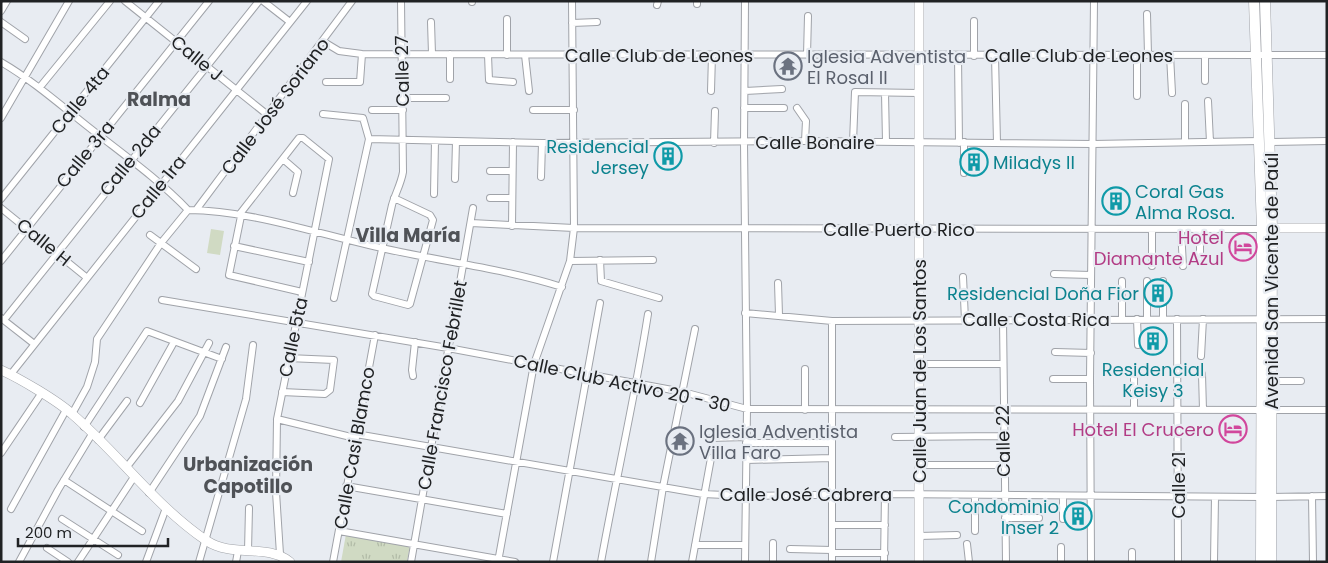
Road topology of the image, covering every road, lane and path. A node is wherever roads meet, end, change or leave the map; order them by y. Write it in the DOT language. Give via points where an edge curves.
graph roads {
  1 [pos="7,1"];
  2 [pos="69,1"];
  3 [pos="110,1"];
  4 [pos="125,1"];
  5 [pos="159,1"];
  6 [pos="209,1"];
  7 [pos="259,1"];
  8 [pos="264,1"];
  9 [pos="307,1"];
  10 [pos="352,1"];
  11 [pos="401,1"];
  12 [pos="572,1"];
  13 [pos="745,1"];
  14 [pos="919,1"];
  15 [pos="1094,1"];
  16 [pos="1254,1"];
  17 [pos="1265,1"];
  18 [pos="1,11"];
  19 [pos="1147,14"];
  20 [pos="808,16"];
  21 [pos="146,18"];
  22 [pos="507,19"];
  23 [pos="974,21"];
  24 [pos="1,22"];
  25 [pos="290,22"];
  26 [pos="431,22"];
  27 [pos="597,22"];
  28 [pos="572,23"];
  29 [pos="25,39"];
  30 [pos="176,42"];
  31 [pos="324,42"];
  32 [pos="362,54"];
  33 [pos="402,54"];
  34 [pos="432,54"];
  35 [pos="450,54"];
  36 [pos="488,54"];
  37 [pos="1205,54"];
  38 [pos="507,55"];
  39 [pos="525,55"];
  40 [pos="574,55"];
  41 [pos="712,55"];
  42 [pos="746,55"];
  43 [pos="807,55"];
  44 [pos="1093,55"];
  45 [pos="1137,55"];
  46 [pos="1148,55"];
  47 [pos="1170,55"];
  48 [pos="1262,55"];
  49 [pos="1327,55"];
  50 [pos="920,56"];
  51 [pos="958,56"];
  52 [pos="974,56"];
  53 [pos="995,56"];
  54 [pos="1,62"];
  55 [pos="206,65"];
  56 [pos="25,76"];
  57 [pos="450,79"];
  58 [pos="1205,81"];
  59 [pos="326,82"];
  60 [pos="513,82"];
  61 [pos="40,88"];
  62 [pos="236,90"];
  63 [pos="782,90"];
  64 [pos="529,91"];
  65 [pos="711,91"];
  66 [pos="745,91"];
  67 [pos="885,93"];
  68 [pos="919,93"];
  69 [pos="1172,93"];
  70 [pos="1137,96"];
  71 [pos="403,98"];
  72 [pos="446,98"];
  73 [pos="1208,101"];
  74 [pos="1184,104"];
  75 [pos="744,108"];
  76 [pos="784,108"];
  77 [pos="797,108"];
  78 [pos="372,110"];
  79 [pos="403,110"];
  80 [pos="533,110"];
  81 [pos="574,110"];
  82 [pos="714,111"];
  83 [pos="70,112"];
  84 [pos="323,114"];
  85 [pos="269,116"];
  86 [pos="1,118"];
  87 [pos="100,136"];
  88 [pos="369,139"];
  89 [pos="403,140"];
  90 [pos="435,141"];
  91 [pos="805,141"];
  92 [pos="1327,141"];
  93 [pos="456,142"];
  94 [pos="512,142"];
  95 [pos="574,142"];
  96 [pos="853,142"];
  97 [pos="886,142"];
  98 [pos="920,142"];
  99 [pos="1185,142"];
  100 [pos="1210,142"];
  101 [pos="1265,142"];
  102 [pos="542,143"];
  103 [pos="714,143"];
  104 [pos="744,143"];
  105 [pos="962,143"];
  106 [pos="997,143"];
  107 [pos="1093,144"];
  108 [pos="283,158"];
  109 [pos="131,159"];
  110 [pos="490,171"];
  111 [pos="512,171"];
  112 [pos="964,173"];
  113 [pos="541,177"];
  114 [pos="455,178"];
  115 [pos="161,184"];
  116 [pos="293,193"];
  117 [pos="434,194"];
  118 [pos="1,198"];
  119 [pos="394,198"];
  120 [pos="490,198"];
  121 [pos="512,198"];
  122 [pos="1,208"];
  123 [pos="473,208"];
  124 [pos="188,210"];
  125 [pos="196,210"];
  126 [pos="240,215"];
  127 [pos="471,223"];
  128 [pos="512,226"];
  129 [pos="26,228"];
  130 [pos="574,228"];
  131 [pos="919,228"];
  132 [pos="1267,228"];
  133 [pos="1327,228"];
  134 [pos="744,229"];
  135 [pos="1152,229"];
  136 [pos="1181,229"];
  137 [pos="1200,229"];
  138 [pos="1091,230"];
  139 [pos="316,233"];
  140 [pos="150,235"];
  141 [pos="348,240"];
  142 [pos="161,243"];
  143 [pos="234,246"];
  144 [pos="384,249"];
  145 [pos="56,253"];
  146 [pos="422,257"];
  147 [pos="1200,259"];
  148 [pos="600,260"];
  149 [pos="653,260"];
  150 [pos="1,261"];
  151 [pos="570,261"];
  152 [pos="309,262"];
  153 [pos="464,265"];
  154 [pos="1152,266"];
  155 [pos="1183,266"];
  156 [pos="196,269"];
  157 [pos="1054,274"];
  158 [pos="1091,274"];
  159 [pos="86,277"];
  160 [pos="964,277"];
  161 [pos="1122,281"];
  162 [pos="1147,282"];
  163 [pos="1163,282"];
  164 [pos="778,283"];
  165 [pos="562,287"];
  166 [pos="302,292"];
  167 [pos="334,298"];
  168 [pos="659,298"];
  169 [pos="162,300"];
  170 [pos="600,303"];
  171 [pos="745,313"];
  172 [pos="648,314"];
  173 [pos="779,314"];
  174 [pos="2,319"];
  175 [pos="1091,319"];
  176 [pos="1122,319"];
  177 [pos="1137,319"];
  178 [pos="1147,319"];
  179 [pos="1163,319"];
  180 [pos="1177,319"];
  181 [pos="1203,319"];
  182 [pos="1262,319"];
  183 [pos="1273,319"];
  184 [pos="1327,319"];
  185 [pos="918,320"];
  186 [pos="965,320"];
  187 [pos="1003,320"];
  188 [pos="296,321"];
  189 [pos="832,321"];
  190 [pos="695,329"];
  191 [pos="375,335"];
  192 [pos="174,342"];
  193 [pos="210,342"];
  194 [pos="415,342"];
  195 [pos="33,344"];
  196 [pos="253,345"];
  197 [pos="1138,345"];
  198 [pos="226,347"];
  199 [pos="448,348"];
  200 [pos="1055,352"];
  201 [pos="202,353"];
  202 [pos="1091,353"];
  203 [pos="1201,356"];
  204 [pos="288,358"];
  205 [pos="222,359"];
  206 [pos="534,364"];
  207 [pos="918,364"];
  208 [pos="1003,364"];
  209 [pos="805,369"];
  210 [pos="5,374"];
  211 [pos="1202,374"];
  212 [pos="587,375"];
  213 [pos="413,376"];
  214 [pos="1134,376"];
  215 [pos="1053,379"];
  216 [pos="1090,379"];
  217 [pos="1272,380"];
  218 [pos="1301,381"];
  219 [pos="637,383"];
  220 [pos="282,392"];
  221 [pos="683,392"];
  222 [pos="41,394"];
  223 [pos="127,401"];
  224 [pos="140,403"];
  225 [pos="747,409"];
  226 [pos="1002,409"];
  227 [pos="1134,409"];
  228 [pos="1178,409"];
  229 [pos="805,410"];
  230 [pos="832,410"];
  231 [pos="918,410"];
  232 [pos="1091,410"];
  233 [pos="1203,410"];
  234 [pos="1267,410"];
  235 [pos="1327,410"];
  236 [pos="69,412"];
  237 [pos="277,419"];
  238 [pos="84,427"];
  239 [pos="356,436"];
  240 [pos="1003,436"];
  241 [pos="95,437"];
  242 [pos="895,437"];
  243 [pos="918,437"];
  244 [pos="708,438"];
  245 [pos="746,440"];
  246 [pos="832,443"];
  247 [pos="430,446"];
  248 [pos="1,453"];
  249 [pos="711,458"];
  250 [pos="832,458"];
  251 [pos="746,460"];
  252 [pos="515,461"];
  253 [pos="919,465"];
  254 [pos="1003,465"];
  255 [pos="126,468"];
  256 [pos="570,470"];
  257 [pos="134,477"];
  258 [pos="616,479"];
  259 [pos="64,480"];
  260 [pos="346,486"];
  261 [pos="663,487"];
  262 [pos="149,493"];
  263 [pos="703,494"];
  264 [pos="885,494"];
  265 [pos="832,495"];
  266 [pos="920,495"];
  267 [pos="746,496"];
  268 [pos="975,496"];
  269 [pos="1004,496"];
  270 [pos="1063,496"];
  271 [pos="1090,496"];
  272 [pos="1178,496"];
  273 [pos="1312,496"];
  274 [pos="1327,496"];
  275 [pos="1215,497"];
  276 [pos="1266,497"];
  277 [pos="422,498"];
  278 [pos="166,508"];
  279 [pos="249,508"];
  280 [pos="11,509"];
  281 [pos="111,511"];
  282 [pos="507,514"];
  283 [pos="62,518"];
  284 [pos="1005,518"];
  285 [pos="1039,518"];
  286 [pos="1063,519"];
  287 [pos="832,525"];
  288 [pos="885,525"];
  289 [pos="142,531"];
  290 [pos="339,531"];
  291 [pos="975,531"];
  292 [pos="919,536"];
  293 [pos="958,536"];
  294 [pos="93,538"];
  295 [pos="206,541"];
  296 [pos="414,543"];
  297 [pos="773,543"];
  298 [pos="967,544"];
  299 [pos="695,545"];
  300 [pos="745,545"];
  301 [pos="1061,547"];
  302 [pos="47,548"];
  303 [pos="790,549"];
  304 [pos="238,551"];
  305 [pos="248,551"];
  306 [pos="832,552"];
  307 [pos="1132,552"];
  308 [pos="885,553"];
  309 [pos="280,554"];
  310 [pos="118,555"];
  311 [pos="498,560"];
  312 [pos="19,562"];
  313 [pos="68,562"];
  314 [pos="78,562"];
  315 [pos="146,562"];
  316 [pos="199,562"];
  317 [pos="236,562"];
  318 [pos="290,562"];
  319 [pos="333,562"];
  320 [pos="411,562"];
  321 [pos="515,562"];
  322 [pos="553,562"];
  323 [pos="602,562"];
  324 [pos="651,562"];
  325 [pos="692,562"];
  326 [pos="745,562"];
  327 [pos="773,562"];
  328 [pos="832,562"];
  329 [pos="884,562"];
  330 [pos="919,562"];
  331 [pos="969,562"];
  332 [pos="1006,562"];
  333 [pos="1061,562"];
  334 [pos="1091,562"];
  335 [pos="1132,562"];
  336 [pos="1178,562"];
  337 [pos="1214,562"];
  338 [pos="1261,562"];
  339 [pos="1271,562"];
  340 [pos="1313,562"];
  1 -- 18 [label="street"];
  2 -- 56 [label="street"];
  3 -- 61 [label="street"];
  4 -- 21 [label="street, Calle J"];
  5 -- 21 [label="street, Calle 4ta"];
  6 -- 30 [label="street, Calle 3ra"];
  7 -- 55 [label="street, Calle 2da"];
  8 -- 25 [label="street"];
  9 -- 25 [label="street, Calle 1ra"];
  10 -- 31 [label="street, Calle José Soriano"];
  11 -- 33 [label="street, Calle 27"];
  12 -- 28 [label="street"];
  13 -- 42 [label="street"];
  14 -- 50 [label="street, Calle Juan de Los Santos"];
  15 -- 44 [label="street"];
  16 -- 48 [label="main road, Avenida San Vicente de Paúl"];
  17 -- 48 [label="main road, Avenida San Vicente de Paúl"];
  19 -- 46 [label="street"];
  20 -- 43 [label="street"];
  21 -- 30 [label="street, Calle J"];
  21 -- 83 [label="street, Calle 4ta"];
  22 -- 38 [label="street"];
  23 -- 52 [label="street"];
  24 -- 29 [label="street"];
  25 -- 62 [label="street, Calle 1ra"];
  26 -- 34 [label="street"];
  27 -- 28 [label="street"];
  28 -- 40 [label="street"];
  30 -- 55 [label="street, Calle J"];
  30 -- 87 [label="street, Calle 3ra"];
  31 -- 32 [label="street, Calle Club de Leones" via="338,50"];
  31 -- 85 [label="street, Calle José Soriano"];
  32 -- 33 [label="street, Calle Club de Leones"];
  32 -- 59 [label="street" via="360,82"];
  33 -- 34 [label="street, Calle Club de Leones"];
  33 -- 71 [label="street, Calle 27"];
  34 -- 35 [label="street, Calle Club de Leones"];
  35 -- 36 [label="street, Calle Club de Leones"];
  35 -- 57 [label="street"];
  36 -- 38 [label="street, Calle Club de Leones"];
  36 -- 60 [label="street" via="490,80"];
  37 -- 47 [label="street, Calle Club de Leones"];
  37 -- 48 [label="street, Calle Club de Leones"];
  37 -- 58 [label="street"];
  38 -- 39 [label="street, Calle Club de Leones"];
  39 -- 40 [label="street, Calle Club de Leones"];
  39 -- 64 [label="street"];
  40 -- 41 [label="street, Calle Club de Leones"];
  40 -- 81 [label="street"];
  41 -- 42 [label="street, Calle Club de Leones"];
  41 -- 65 [label="street"];
  42 -- 43 [label="street, Calle Club de Leones"];
  42 -- 66 [label="street"];
  43 -- 50 [label="street, Calle Club de Leones"];
  44 -- 45 [label="street, Calle Club de Leones"];
  44 -- 53 [label="street, Calle Club de Leones"];
  44 -- 107 [label="street"];
  45 -- 46 [label="street, Calle Club de Leones"];
  45 -- 70 [label="street"];
  46 -- 47 [label="street, Calle Club de Leones"];
  47 -- 69 [label="street"];
  48 -- 49 [label="street, Calle Club de Leones"];
  48 -- 101 [label="main road, Avenida San Vicente de Paúl"];
  50 -- 51 [label="street, Calle Club de Leones"];
  50 -- 68 [label="street, Calle Juan de Los Santos"];
  51 -- 52 [label="street, Calle Club de Leones"];
  51 -- 105 [label="street"];
  52 -- 53 [label="street, Calle Club de Leones"];
  53 -- 106 [label="street"];
  54 -- 56 [label="street"];
  55 -- 62 [label="street, Calle J"];
  55 -- 109 [label="street, Calle 2da"];
  56 -- 61 [label="street"];
  56 -- 86 [label="street"];
  61 -- 83 [label="street"];
  62 -- 85 [label="street, Calle J"];
  62 -- 115 [label="street, Calle 1ra"];
  63 -- 66 [label="street"];
  66 -- 75 [label="street"];
  67 -- 68 [label="street"];
  67 -- 96 [label="street" via="853,93"];
  67 -- 97 [label="street"];
  68 -- 98 [label="street, Calle Juan de Los Santos"];
  71 -- 72 [label="street"];
  71 -- 79 [label="street, Calle 27"];
  73 -- 100 [label="street"];
  74 -- 99 [label="street"];
  75 -- 76 [label="street"];
  75 -- 104 [label="street"];
  77 -- 91 [label="street" via="806,121"];
  78 -- 79 [label="street"];
  79 -- 89 [label="street, Calle 27"];
  80 -- 81 [label="street"];
  81 -- 95 [label="street"];
  82 -- 103 [label="street"];
  83 -- 87 [label="street"];
  83 -- 118 [label="street, Calle 4ta"];
  84 -- 88 [label="street" via="363,118"];
  85 -- 125 [label="street, Calle José Soriano"];
  87 -- 109 [label="street"];
  87 -- 129 [label="street, Calle 3ra"];
  88 -- 89 [label="street, Calle Bonaire"];
  88 -- 141 [label="street"];
  89 -- 90 [label="street, Calle Bonaire"];
  89 -- 119 [label="street, Calle 27" via="403,172"];
  90 -- 93 [label="street, Calle Bonaire"];
  90 -- 117 [label="street"];
  91 -- 96 [label="street, Calle Bonaire"];
  91 -- 104 [label="street, Calle Bonaire"];
  92 -- 101 [label="street, Calle Bonaire"];
  93 -- 94 [label="street, Calle Bonaire"];
  93 -- 114 [label="street"];
  94 -- 102 [label="street, Calle Bonaire"];
  94 -- 111 [label="street"];
  95 -- 102 [label="street, Calle Bonaire"];
  95 -- 103 [label="street, Calle Bonaire"];
  95 -- 130 [label="street"];
  96 -- 97 [label="street, Calle Bonaire"];
  97 -- 98 [label="street, Calle Bonaire"];
  98 -- 105 [label="street, Calle Bonaire"];
  98 -- 131 [label="street, Calle Juan de Los Santos"];
  99 -- 100 [label="street, Calle Bonaire"];
  99 -- 107 [label="street, Calle Bonaire"];
  100 -- 101 [label="street, Calle Bonaire"];
  101 -- 132 [label="main road, Avenida San Vicente de Paúl"];
  102 -- 113 [label="street"];
  103 -- 104 [label="street, Calle Bonaire"];
  104 -- 134 [label="street"];
  105 -- 106 [label="street, Calle Bonaire"];
  105 -- 112 [label="street"];
  106 -- 107 [label="street, Calle Bonaire"];
  107 -- 138 [label="street"];
  108 -- 116 [label="street" via="298,172"];
  108 -- 126 [label="street"];
  108 -- 139 [label="street, Calle 5ta" via="301,137 330,159"];
  109 -- 115 [label="street"];
  109 -- 145 [label="street, Calle 2da"];
  110 -- 111 [label="street"];
  111 -- 121 [label="street"];
  115 -- 124 [label="street"];
  115 -- 159 [label="street, Calle 1ra"];
  119 -- 144 [label="street, Calle 27"];
  119 -- 146 [label="street" via="432,217"];
  120 -- 121 [label="street"];
  121 -- 128 [label="street"];
  122 -- 129 [label="street, Calle H"];
  123 -- 127 [label="street, Calle Francisco Febrillet"];
  124 -- 125 [label="street"];
  124 -- 142 [label="street"];
  125 -- 126 [label="street"];
  126 -- 139 [label="street"];
  126 -- 143 [label="street"];
  127 -- 128 [label="street, Calle Puerto Rico"];
  127 -- 153 [label="street, Calle Francisco Febrillet"];
  128 -- 130 [label="street, Calle Puerto Rico"];
  129 -- 145 [label="street, Calle H"];
  129 -- 150 [label="street, Calle 3ra"];
  130 -- 134 [label="street, Calle Puerto Rico"];
  130 -- 151 [label="street"];
  131 -- 134 [label="street, Calle Puerto Rico"];
  131 -- 138 [label="street, Calle Puerto Rico"];
  131 -- 185 [label="street, Calle Juan de Los Santos"];
  132 -- 133 [label="street, Calle Puerto Rico"];
  132 -- 137 [label="street, Calle Puerto Rico"];
  132 -- 182 [label="main road, Avenida San Vicente de Paúl"];
  132 -- 183 [label="main road, Avenida San Vicente de Paúl"];
  134 -- 171 [label="street"];
  135 -- 136 [label="street, Calle Puerto Rico"];
  135 -- 138 [label="street, Calle Puerto Rico"];
  135 -- 154 [label="street"];
  136 -- 137 [label="street, Calle Puerto Rico"];
  136 -- 155 [label="street"];
  137 -- 147 [label="street"];
  138 -- 158 [label="street"];
  139 -- 141 [label="street"];
  139 -- 152 [label="street, Calle 5ta"];
  140 -- 142 [label="street"];
  141 -- 144 [label="street"];
  141 -- 167 [label="street"];
  142 -- 156 [label="street"];
  142 -- 236 [label="street" via="97,339 95,362 87,387"];
  143 -- 152 [label="street"];
  143 -- 166 [label="street" via="229,275"];
  144 -- 146 [label="street"];
  144 -- 146 [label="street, Calle 27" via="373,296 409,305"];
  145 -- 159 [label="street, Calle H"];
  145 -- 174 [label="street, Calle 2da"];
  146 -- 153 [label="street"];
  148 -- 149 [label="street"];
  148 -- 151 [label="street"];
  148 -- 168 [label="street" via="601,281"];
  151 -- 165 [label="street"];
  152 -- 166 [label="street, Calle 5ta"];
  153 -- 165 [label="street"];
  153 -- 199 [label="street, Calle Francisco Febrillet"];
  157 -- 158 [label="street"];
  158 -- 175 [label="street"];
  159 -- 195 [label="street, Calle 1ra"];
  160 -- 186 [label="street"];
  161 -- 176 [label="street"];
  162 -- 178 [label="street"];
  163 -- 179 [label="street"];
  164 -- 173 [label="street"];
  165 -- 206 [label="street"];
  166 -- 188 [label="street, Calle 5ta"];
  169 -- 188 [label="street, Calle Club Activo 20 - 30"];
  170 -- 212 [label="street"];
  171 -- 173 [label="street, Calle Costa Rica"];
  171 -- 225 [label="street"];
  172 -- 219 [label="street"];
  173 -- 189 [label="street, Calle Costa Rica"];
  174 -- 195 [label="street"];
  175 -- 176 [label="street, Calle Costa Rica"];
  175 -- 187 [label="street, Calle Costa Rica"];
  175 -- 202 [label="street"];
  176 -- 177 [label="street, Calle Costa Rica"];
  177 -- 178 [label="street, Calle Costa Rica"];
  177 -- 197 [label="street"];
  178 -- 179 [label="street, Calle Costa Rica"];
  179 -- 180 [label="street, Calle Costa Rica"];
  180 -- 181 [label="street, Calle Costa Rica"];
  180 -- 228 [label="street, Calle 21"];
  181 -- 182 [label="street, Calle Costa Rica"];
  181 -- 203 [label="street"];
  182 -- 183 [label="street, Calle Costa Rica"];
  182 -- 234 [label="main road, Avenida San Vicente de Paúl"];
  183 -- 184 [label="street, Calle Costa Rica"];
  183 -- 217 [label="main road, Avenida San Vicente de Paúl"];
  185 -- 186 [label="street, Calle Costa Rica"];
  185 -- 189 [label="street, Calle Costa Rica"];
  185 -- 207 [label="street, Calle Juan de Los Santos"];
  186 -- 187 [label="street, Calle Costa Rica"];
  187 -- 208 [label="street, Calle 22"];
  188 -- 191 [label="street, Calle Club Activo 20 - 30"];
  188 -- 204 [label="street, Calle 5ta"];
  189 -- 230 [label="street"];
  190 -- 221 [label="street"];
  191 -- 194 [label="street, Calle Club Activo 20 - 30"];
  191 -- 239 [label="street, Calle Casi Blamco"];
  192 -- 201 [label="street"];
  192 -- 224 [label="street"];
  192 -- 238 [label="street" via="147,331"];
  193 -- 201 [label="street"];
  194 -- 199 [label="street, Calle Club Activo 20 - 30"];
  194 -- 213 [label="street"];
  195 -- 210 [label="street, Calle 1ra"];
  196 -- 295 [label="street" via="246,399"];
  198 -- 205 [label="street"];
  199 -- 206 [label="street, Calle Club Activo 20 - 30"];
  199 -- 247 [label="street, Calle Francisco Febrillet"];
  200 -- 202 [label="street"];
  201 -- 205 [label="street"];
  201 -- 255 [label="street" via="178,401"];
  202 -- 216 [label="street"];
  204 -- 220 [label="street, Calle 5ta"];
  204 -- 220 [label="street" via="334,360 328,394"];
  205 -- 262 [label="street" via="200,416"];
  206 -- 212 [label="street, Calle Club Activo 20 - 30"];
  206 -- 252 [label="street"];
  207 -- 208 [label="street"];
  207 -- 231 [label="street, Calle Juan de Los Santos"];
  208 -- 226 [label="street, Calle 22"];
  209 -- 229 [label="street"];
  210 -- 222 [label="street"];
  211 -- 233 [label="street"];
  212 -- 219 [label="street, Calle Club Activo 20 - 30"];
  212 -- 256 [label="street"];
  214 -- 227 [label="street"];
  215 -- 216 [label="street"];
  216 -- 232 [label="street"];
  217 -- 218 [label="street"];
  217 -- 234 [label="main road, Avenida San Vicente de Paúl"];
  219 -- 221 [label="street, Calle Club Activo 20 - 30"];
  219 -- 258 [label="street"];
  220 -- 237 [label="street, Calle 5ta"];
  221 -- 225 [label="street, Calle Club Activo 20 - 30"];
  221 -- 261 [label="street"];
  222 -- 236 [label="street"];
  222 -- 248 [label="street"];
  223 -- 241 [label="street"];
  225 -- 229 [label="street, Calle Club Activo 20 - 30"];
  225 -- 245 [label="street"];
  226 -- 231 [label="street, Calle Club Activo 20 - 30"];
  226 -- 232 [label="street, Calle Club Activo 20 - 30"];
  226 -- 240 [label="street, Calle 22"];
  227 -- 228 [label="street, Calle Club Activo 20 - 30"];
  227 -- 232 [label="street, Calle Club Activo 20 - 30"];
  228 -- 233 [label="street, Calle Club Activo 20 - 30"];
  228 -- 272 [label="street, Calle 21"];
  229 -- 230 [label="street, Calle Club Activo 20 - 30"];
  230 -- 231 [label="street, Calle Club Activo 20 - 30"];
  230 -- 246 [label="street"];
  231 -- 243 [label="street, Calle Juan de Los Santos"];
  232 -- 271 [label="street"];
  233 -- 234 [label="street, Calle Club Activo 20 - 30"];
  234 -- 235 [label="street, Calle Club Activo 20 - 30"];
  234 -- 276 [label="main road, Avenida San Vicente de Paúl"];
  236 -- 238 [label="street"];
  236 -- 280 [label="street"];
  237 -- 239 [label="street, Calle José Cabrera"];
  237 -- 309 [label="street, Calle 5ta" via="276,492"];
  238 -- 241 [label="street"];
  239 -- 247 [label="street, Calle José Cabrera"];
  239 -- 260 [label="street, Calle Casi Blamco"];
  240 -- 243 [label="street"];
  240 -- 254 [label="street, Calle 22"];
  241 -- 255 [label="street"];
  241 -- 259 [label="street"];
  242 -- 243 [label="street"];
  243 -- 253 [label="street, Calle Juan de Los Santos"];
  244 -- 245 [label="street"];
  245 -- 246 [label="street"];
  245 -- 251 [label="street"];
  246 -- 250 [label="street"];
  247 -- 252 [label="street, Calle José Cabrera"];
  247 -- 277 [label="street, Calle Francisco Febrillet"];
  249 -- 263 [label="street"];
  250 -- 251 [label="street"];
  250 -- 265 [label="street"];
  251 -- 267 [label="street"];
  252 -- 256 [label="street, Calle José Cabrera"];
  252 -- 282 [label="street"];
  253 -- 254 [label="street"];
  253 -- 266 [label="street, Calle Juan de Los Santos"];
  254 -- 269 [label="street, Calle 22"];
  255 -- 257 [label="street"];
  256 -- 258 [label="street, Calle José Cabrera"];
  256 -- 322 [label="street"];
  257 -- 262 [label="street"];
  257 -- 281 [label="street"];
  258 -- 261 [label="street, Calle José Cabrera"];
  258 -- 323 [label="street"];
  259 -- 281 [label="street"];
  259 -- 312 [label="street"];
  260 -- 277 [label="street"];
  260 -- 290 [label="street, Calle Casi Blamco"];
  261 -- 263 [label="street, Calle José Cabrera"];
  261 -- 324 [label="street"];
  262 -- 278 [label="street"];
  263 -- 267 [label="street, Calle José Cabrera"];
  263 -- 299 [label="street"];
  264 -- 265 [label="street, Calle José Cabrera"];
  264 -- 266 [label="street, Calle José Cabrera"];
  264 -- 288 [label="street"];
  265 -- 267 [label="street, Calle José Cabrera"];
  265 -- 287 [label="street"];
  266 -- 268 [label="street, Calle José Cabrera"];
  266 -- 292 [label="street, Calle Juan de Los Santos"];
  267 -- 300 [label="street"];
  268 -- 269 [label="street, Calle José Cabrera"];
  268 -- 291 [label="street"];
  269 -- 270 [label="street, Calle José Cabrera"];
  269 -- 284 [label="street, Calle 22"];
  270 -- 271 [label="street, Calle José Cabrera"];
  270 -- 286 [label="street"];
  271 -- 272 [label="street, Calle José Cabrera"];
  271 -- 334 [label="street"];
  272 -- 275 [label="street, Calle José Cabrera"];
  272 -- 336 [label="street, Calle 21"];
  273 -- 274 [label="street, Calle José Cabrera"];
  273 -- 276 [label="street, Calle José Cabrera"];
  273 -- 340 [label="street"];
  275 -- 276 [label="street, Calle José Cabrera"];
  275 -- 337 [label="street"];
  276 -- 338 [label="main road, Avenida San Vicente de Paúl"];
  276 -- 339 [label="main road, Avenida San Vicente de Paúl"];
  277 -- 282 [label="street"];
  277 -- 296 [label="street, Calle Francisco Febrillet"];
  278 -- 295 [label="street"];
  278 -- 315 [label="street"];
  279 -- 305 [label="street"];
  281 -- 289 [label="street"];
  281 -- 294 [label="street"];
  282 -- 311 [label="street"];
  283 -- 294 [label="street"];
  284 -- 285 [label="street"];
  284 -- 332 [label="street, Calle 22"];
  287 -- 288 [label="street"];
  287 -- 306 [label="street"];
  288 -- 308 [label="street"];
  290 -- 296 [label="street"];
  290 -- 319 [label="street, Calle Casi Blamco"];
  292 -- 293 [label="street"];
  292 -- 330 [label="street, Calle Juan de Los Santos"];
  294 -- 310 [label="street"];
  294 -- 314 [label="street"];
  295 -- 304 [label="street"];
  295 -- 316 [label="street"];
  296 -- 311 [label="street"];
  296 -- 320 [label="street, Calle Francisco Febrillet"];
  297 -- 327 [label="street"];
  298 -- 331 [label="street"];
  299 -- 300 [label="street"];
  299 -- 325 [label="street"];
  300 -- 326 [label="street"];
  301 -- 333 [label="street"];
  302 -- 313 [label="street"];
  303 -- 306 [label="street"];
  304 -- 305 [label="street"];
  304 -- 317 [label="street"];
  305 -- 309 [label="street"];
  306 -- 308 [label="street"];
  306 -- 328 [label="street"];
  307 -- 335 [label="street"];
  308 -- 329 [label="street"];
  309 -- 318 [label="street"];
  311 -- 321 [label="street"];
}
